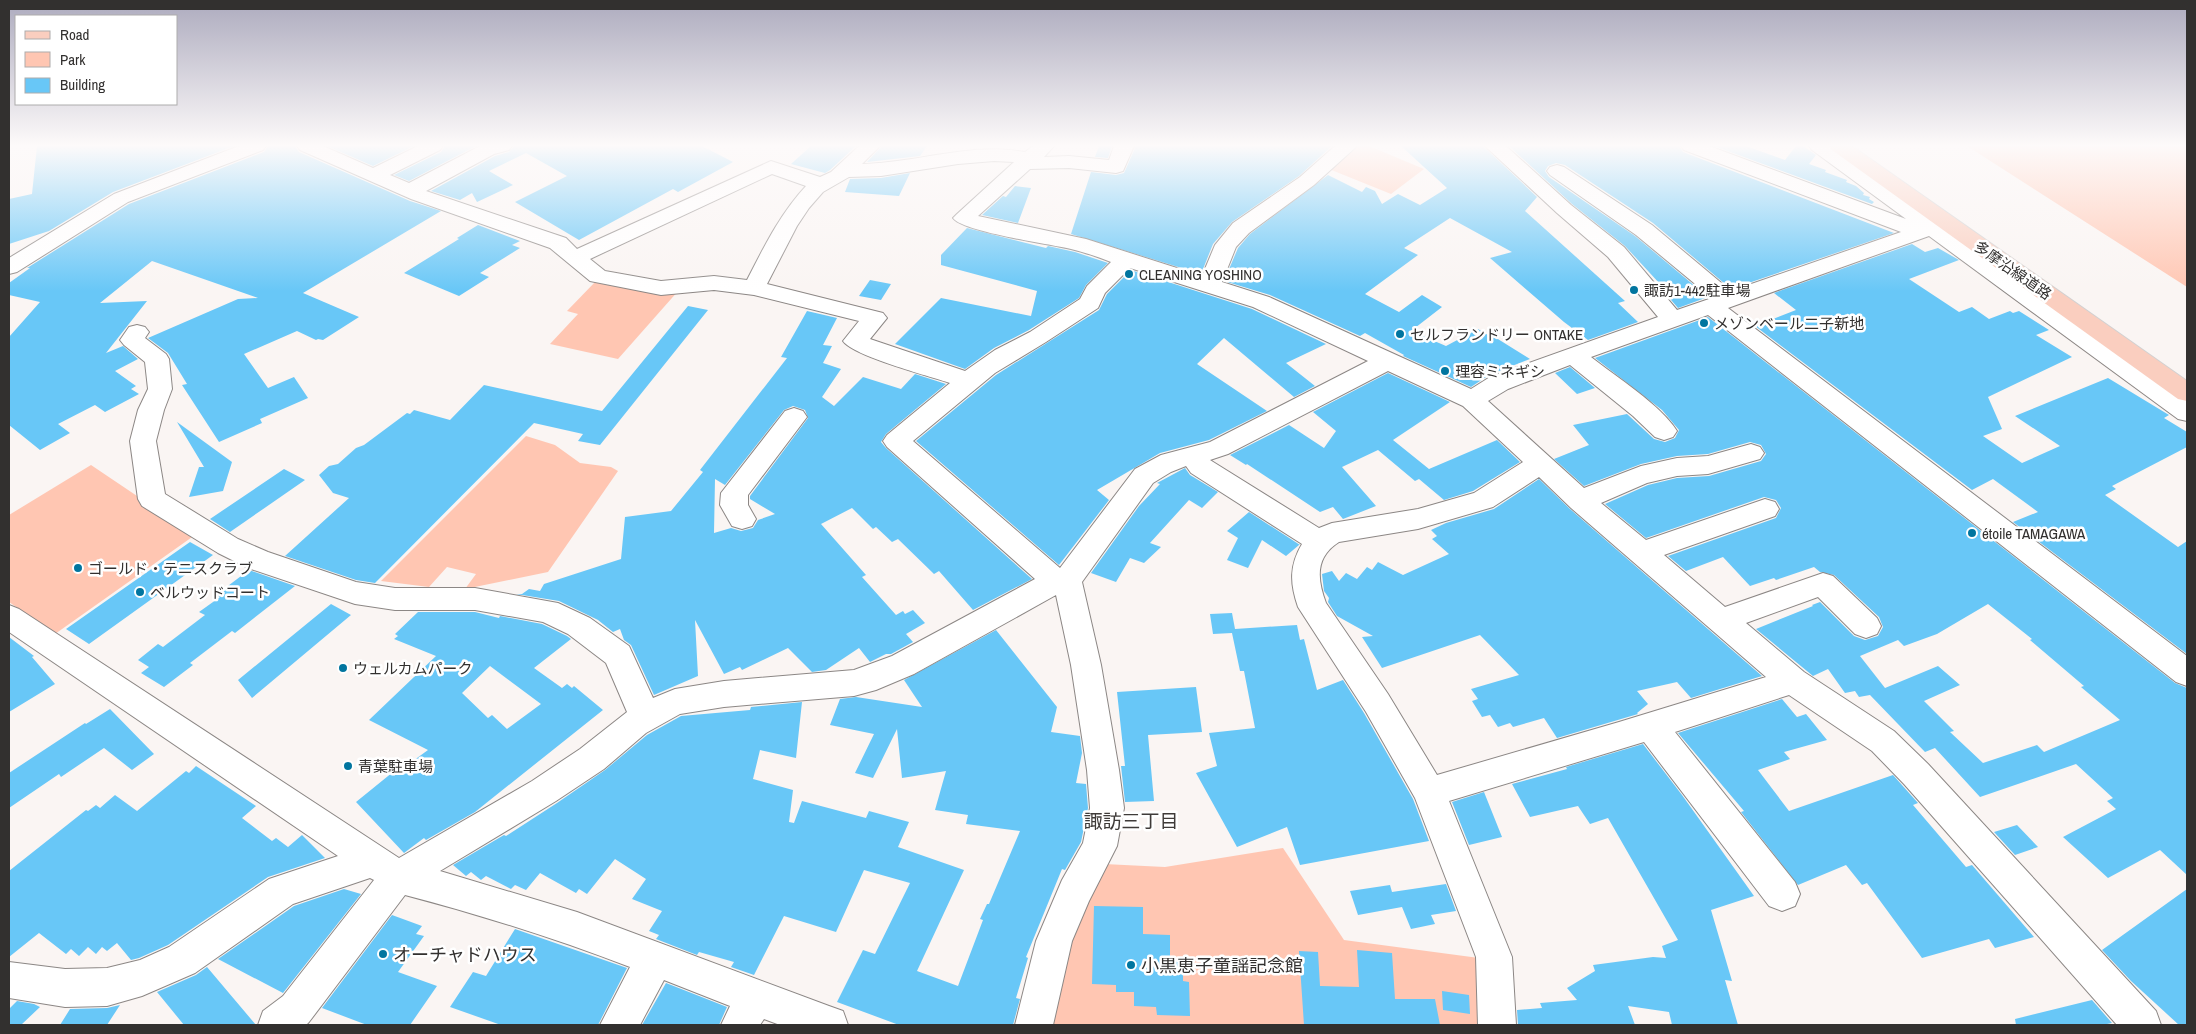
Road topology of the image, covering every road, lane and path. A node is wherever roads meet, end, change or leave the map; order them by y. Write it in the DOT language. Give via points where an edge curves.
graph roads {
  1 [pos="131,194"];
  2 [pos="419,194"];
  3 [pos="712,194"];
  4 [pos="810,194"];
  5 [pos="991,194"];
  6 [pos="1288,194"];
  7 [pos="1548,194"];
  8 [pos="1591,194"];
  9 [pos="1828,194"];
  10 [pos="1881,194"];
  11 [pos="1907,194"];
  12 [pos="1926,229"];
  13 [pos="574,258"];
  14 [pos="1126,259"];
  15 [pos="9,267"];
  16 [pos="1210,285"];
  17 [pos="754,288"];
  18 [pos="1720,304"];
  19 [pos="1673,320"];
  20 [pos="137,332"];
  21 [pos="1573,355"];
  22 [pos="1388,362"];
  23 [pos="969,381"];
  24 [pos="2187,393"];
  25 [pos="1472,400"];
  26 [pos="2187,413"];
  27 [pos="794,417"];
  28 [pos="1664,431"];
  29 [pos="1751,453"];
  30 [pos="1192,455"];
  31 [pos="1540,464"];
  32 [pos="1581,501"];
  33 [pos="1765,509"];
  34 [pos="742,519"];
  35 [pos="1319,541"];
  36 [pos="1642,552"];
  37 [pos="1063,581"];
  38 [pos="9,617"];
  39 [pos="1721,620"];
  40 [pos="1866,626"];
  41 [pos="2187,673"];
  42 [pos="1793,681"];
  43 [pos="646,717"];
  44 [pos="1651,726"];
  45 [pos="1429,792"];
  46 [pos="386,869"];
  47 [pos="1782,894"];
  48 [pos="655,959"];
  49 [pos="9,980"];
  50 [pos="747,1011"];
  51 [pos="277,1025"];
  52 [pos="619,1025"];
  53 [pos="829,1025"];
  54 [pos="1034,1025"];
  55 [pos="1496,1025"];
  56 [pos="2142,1025"];
  1 -- 15 [label="street"];
  2 -- 13 [label="street" via="558,243"];
  3 -- 13 [label="street"];
  4 -- 17 [label="street" via="786,226"];
  5 -- 14 [label="street" via="964,218 1078,244"];
  6 -- 16 [label="street" via="1241,228 1226,245"];
  7 -- 19 [label="street" via="1616,252"];
  8 -- 18 [label="street" via="1644,230"];
  9 -- 12 [label="street"];
  10 -- 12 [label="street"];
  11 -- 24 [label="main road, 多摩沿線道路"];
  12 -- 18 [label="street"];
  12 -- 26 [label="street"];
  13 -- 17 [label="street" via="598,276 661,288 714,283"];
  14 -- 16 [label="street"];
  14 -- 23 [label="street" via="1095,291 1090,303 1004,355"];
  16 -- 22 [label="street" via="1261,302"];
  17 -- 23 [label="street" via="875,318 855,341"];
  18 -- 19 [label="street"];
  18 -- 41 [label="street"];
  19 -- 21 [label="street"];
  20 -- 43 [label="street" via="132,340 157,360 160,389 143,441 152,499 228,546 258,560 355,593 395,598 475,599 548,611 579,626 618,656"];
  21 -- 25 [label="street" via="1500,383"];
  21 -- 28 [label="street"];
  22 -- 25 [label="street"];
  22 -- 30 [label="street" via="1219,448"];
  23 -- 37 [label="street" via="896,441"];
  25 -- 31 [label="street"];
  27 -- 34 [label="street" via="734,493 734,504"];
  29 -- 32 [label="street" via="1708,465 1677,467 1641,475"];
  30 -- 35 [label="street" via="1200,466"];
  30 -- 37 [label="street" via="1163,463 1144,476"];
  31 -- 32 [label="street"];
  31 -- 35 [label="street" via="1483,500 1418,519 1332,534"];
  32 -- 36 [label="street"];
  33 -- 36 [label="street"];
  35 -- 45 [label="street" via="1308,557 1305,572 1313,607 1377,702"];
  36 -- 39 [label="street"];
  37 -- 43 [label="street" via="1049,585 876,677 854,683 724,694 675,702"];
  37 -- 54 [label="street" via="1086,666 1107,808 1100,846 1054,941"];
  38 -- 46 [label="street"];
  39 -- 40 [label="street" via="1823,584"];
  39 -- 42 [label="street"];
  42 -- 44 [label="street"];
  42 -- 56 [label="street" via="1883,741"];
  43 -- 46 [label="street" via="544,791"];
  44 -- 45 [label="street"];
  44 -- 47 [label="street"];
  45 -- 55 [label="street" via="1494,957"];
  46 -- 48 [label="street" via="570,927"];
  46 -- 49 [label="street" via="282,892 182,960 142,978 107,987 65,988"];
  46 -- 51 [label="street" via="296,1009"];
  48 -- 50 [label="street"];
  48 -- 52 [label="street"];
  50 -- 53 [label="street"];
}
